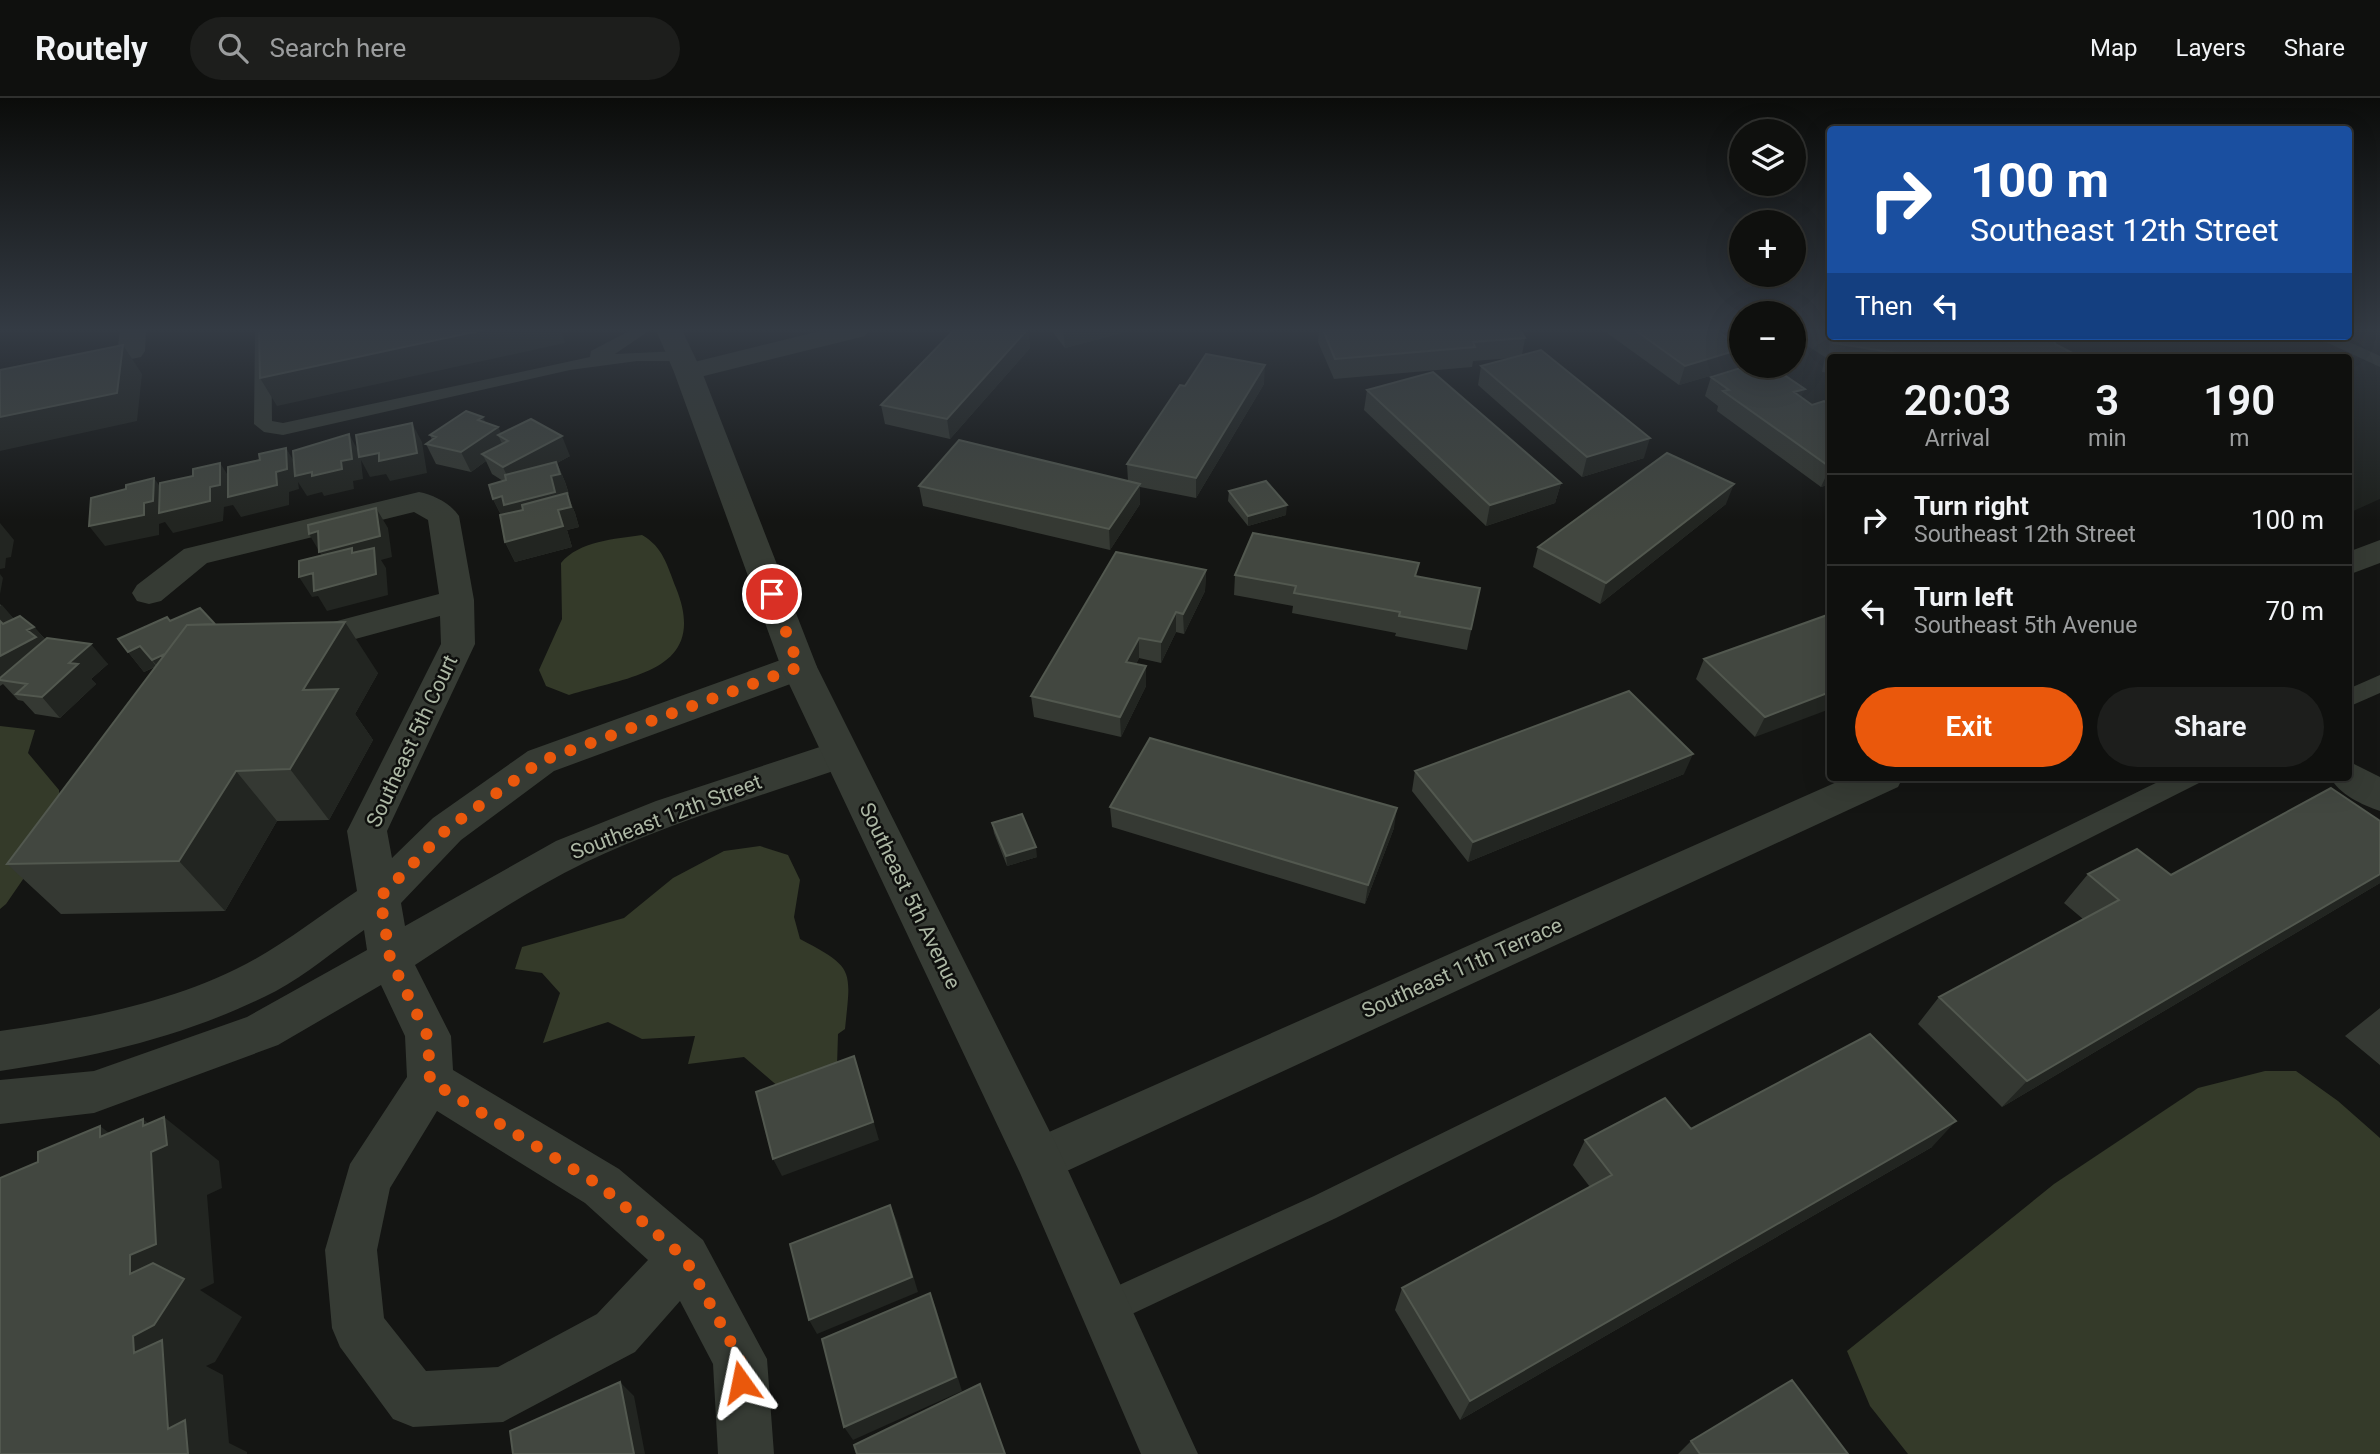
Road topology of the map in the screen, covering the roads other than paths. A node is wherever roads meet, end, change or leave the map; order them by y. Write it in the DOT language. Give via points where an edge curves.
graph roads {
  1 [pos="263,393"];
  2 [pos="444,393"];
  3 [pos="695,393"];
  4 [pos="2380,550"];
  5 [pos="2352,563"];
  6 [pos="149,593"];
  7 [pos="457,600"];
  8 [pos="299,642"];
  9 [pos="799,667"];
  10 [pos="2380,683"];
  11 [pos="2352,697"];
  12 [pos="841,754"];
  13 [pos="2352,778"];
  14 [pos="1875,781"];
  15 [pos="2182,781"];
  16 [pos="2380,796"];
  17 [pos="380,897"];
  18 [pos="390,958"];
  19 [pos="0,1051"];
  20 [pos="430,1081"];
  21 [pos="0,1102"];
  22 [pos="1039,1160"];
  23 [pos="685,1258"];
  24 [pos="1105,1309"];
  25 [pos="746,1454"];
  26 [pos="1170,1454"];
  1 -- 2 [label="lane" via="263,424 284,429"];
  3 -- 9 [label="street, Southeast 5th Avenue"];
  4 -- 5 [label="street"];
  6 -- 7 [label="street, Southeast 5th Court" via="196,556 419,501 443,516"];
  7 -- 8 [label="street"];
  7 -- 17 [label="street, Southeast 5th Court" via="458,644 367,831"];
  9 -- 12 [label="street, Southeast 5th Avenue"];
  9 -- 17 [label="street" via="541,761 447,829"];
  10 -- 11 [label="lane"];
  12 -- 18 [label="street, Southeast 12th Street" via="670,811 570,852"];
  12 -- 22 [label="street, Southeast 5th Avenue"];
  13 -- 16 [label="street"];
  14 -- 22 [label="street, Southeast 11th Terrace"];
  15 -- 24 [label="lane" via="1325,1207"];
  17 -- 18 [label="street, Southeast 5th Court"];
  17 -- 19 [label="street" via="262,976 179,1013 88,1038"];
  18 -- 20 [label="street, Southeast 5th Court" via="428,1037"];
  18 -- 21 [label="street, Southeast 12th Street" via="249,1035 93,1092"];
  20 -- 23 [label="street" via="601,1186"];
  20 -- 23 [label="street" via="367,1181 351,1250 359,1328 413,1399 503,1394 616,1333"];
  22 -- 24 [label="street, Southeast 5th Avenue"];
  23 -- 25 [label="street" via="740,1359"];
  24 -- 26 [label="street, Southeast 5th Avenue"];
}
